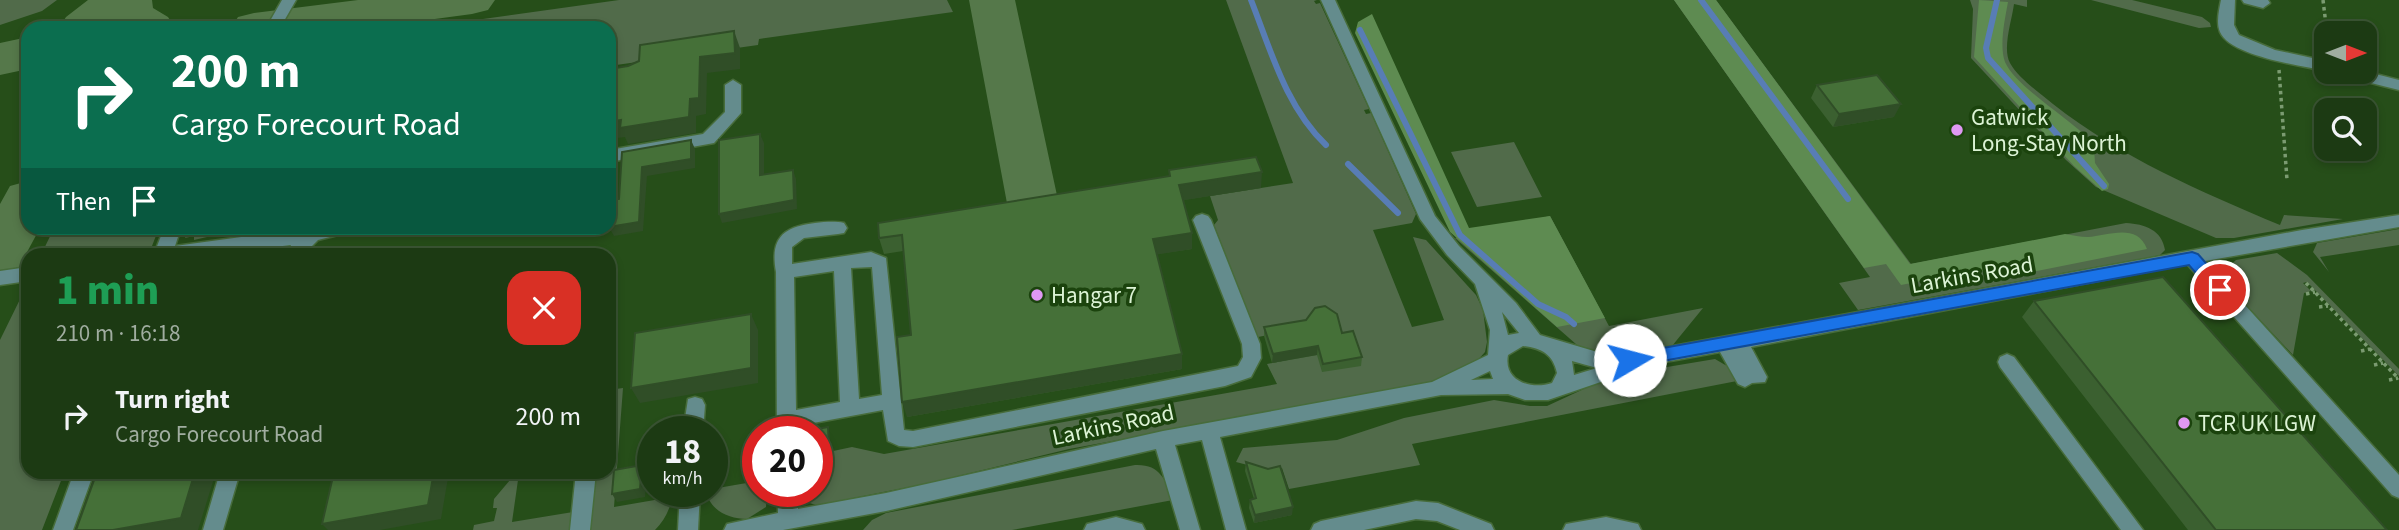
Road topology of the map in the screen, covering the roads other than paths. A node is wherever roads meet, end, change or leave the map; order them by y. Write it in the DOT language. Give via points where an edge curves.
graph roads {
  1 [pos="289,0"];
  2 [pos="1328,0"];
  3 [pos="2228,0"];
  4 [pos="277,21"];
  5 [pos="2314,63"];
  6 [pos="2377,79"];
  7 [pos="733,85"];
  8 [pos="2399,85"];
  9 [pos="616,155"];
  10 [pos="1202,220"];
  11 [pos="2399,221"];
  12 [pos="838,228"];
  13 [pos="313,235"];
  14 [pos="307,238"];
  15 [pos="208,248"];
  16 [pos="299,248"];
  17 [pos="2192,258"];
  18 [pos="842,263"];
  19 [pos="785,272"];
  20 [pos="21,275"];
  21 [pos="0,278"];
  22 [pos="1484,284"];
  23 [pos="1533,339"];
  24 [pos="1732,343"];
  25 [pos="1555,349"];
  26 [pos="1497,359"];
  27 [pos="1646,359"];
  28 [pos="2007,362"];
  29 [pos="1752,378"];
  30 [pos="1511,386"];
  31 [pos="1559,388"];
  32 [pos="1436,390"];
  33 [pos="891,401"];
  34 [pos="695,405"];
  35 [pos="850,408"];
  36 [pos="694,416"];
  37 [pos="787,416"];
  38 [pos="822,416"];
  39 [pos="1209,430"];
  40 [pos="1163,439"];
  41 [pos="81,479"];
  42 [pos="228,479"];
  43 [pos="585,479"];
  44 [pos="2399,489"];
  45 [pos="689,507"];
  46 [pos="788,507"];
  47 [pos="788,520"];
  48 [pos="63,530"];
  49 [pos="213,530"];
  50 [pos="580,530"];
  51 [pos="688,530"];
  52 [pos="734,530"];
  53 [pos="1094,530"];
  54 [pos="1135,530"];
  55 [pos="1190,530"];
  56 [pos="1236,530"];
  57 [pos="1321,530"];
  58 [pos="1484,530"];
  59 [pos="1573,530"];
  60 [pos="1632,530"];
  61 [pos="2133,530"];
  1 -- 4 [label="lane"];
  2 -- 22 [label="lane" via="1428,219 1448,248"];
  3 -- 5 [label="lane" via="2229,36 2248,46"];
  6 -- 8 [label="lane"];
  7 -- 9 [label="lane" via="732,116 711,138"];
  10 -- 33 [label="lane" via="1251,344 1252,358 1244,372 913,439 895,435"];
  11 -- 17 [label="lane, Larkins Road"];
  12 -- 19 [label="lane" via="800,233 785,241 780,255"];
  13 -- 14 [label="lane"];
  14 -- 15 [label="lane"];
  14 -- 16 [label="lane"];
  17 -- 24 [label="lane, Larkins Road"];
  17 -- 44 [label="lane"];
  18 -- 19 [label="lane"];
  18 -- 33 [label="lane" via="871,259 880,263"];
  18 -- 35 [label="lane"];
  19 -- 37 [label="lane"];
  20 -- 21 [label="lane"];
  22 -- 23 [label="lane" via="1521,320"];
  22 -- 26 [label="lane" via="1499,330"];
  23 -- 25 [label="lane"];
  23 -- 26 [label="lane" via="1513,341"];
  24 -- 27 [label="lane, Larkins Road"];
  24 -- 29 [label="lane"];
  25 -- 27 [label="lane, Larkins Road" via="1604,362"];
  25 -- 31 [label="lane" via="1566,373"];
  26 -- 30 [label="lane" via="1502,377"];
  26 -- 32 [label="lane, Larkins Road"];
  27 -- 31 [label="lane"];
  28 -- 61 [label="lane"];
  30 -- 31 [label="lane" via="1541,395"];
  30 -- 32 [label="lane"];
  32 -- 39 [label="lane, Larkins Road"];
  33 -- 35 [label="lane"];
  34 -- 36 [label="lane"];
  35 -- 38 [label="lane"];
  39 -- 40 [label="lane, Larkins Road"];
  39 -- 56 [label="lane"];
  40 -- 47 [label="lane, Larkins Road"];
  40 -- 55 [label="lane"];
  41 -- 48 [label="lane"];
  42 -- 49 [label="lane"];
  43 -- 50 [label="lane"];
  45 -- 51 [label="lane"];
  46 -- 47 [label="lane"];
  47 -- 52 [label="lane, Larkins Road"];
  53 -- 54 [label="lane" via="1116,526"];
  57 -- 58 [label="lane" via="1428,510"];
  59 -- 60 [label="lane" via="1606,526"];
}
